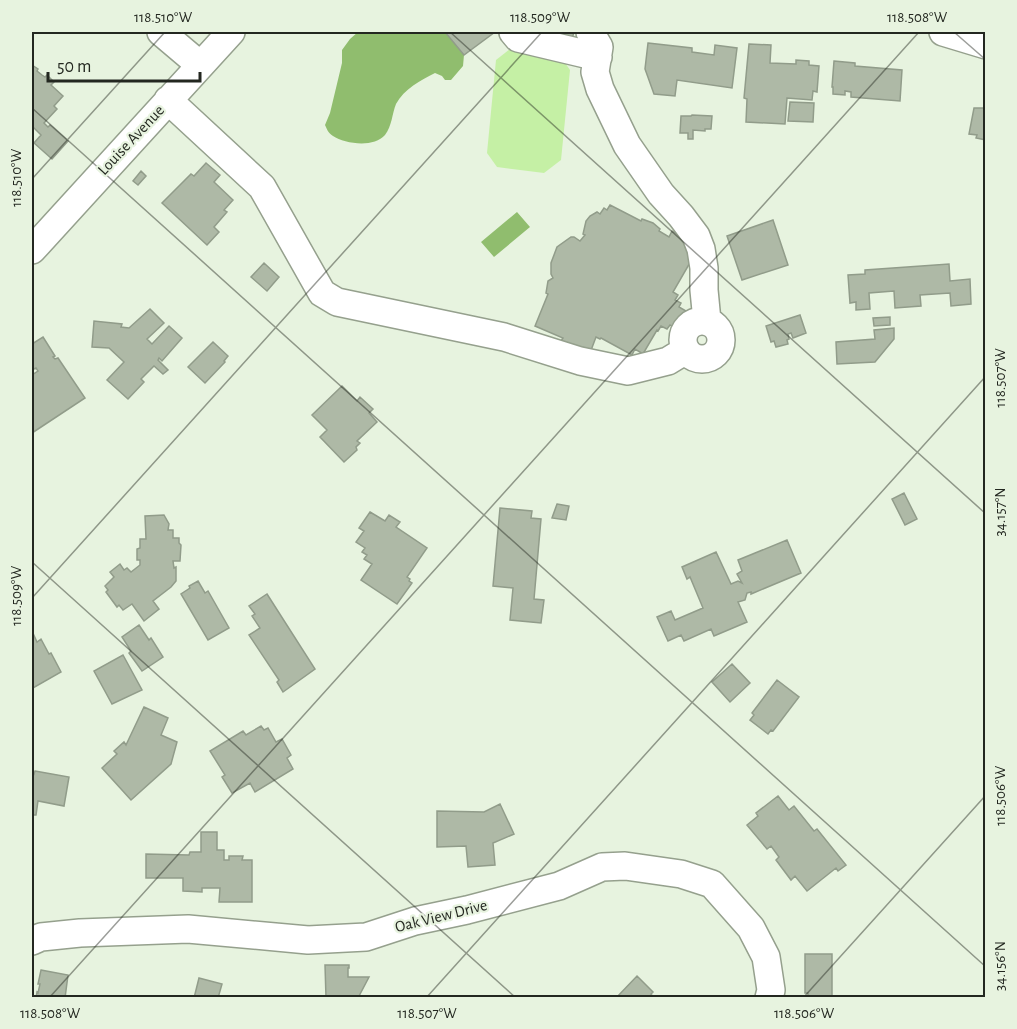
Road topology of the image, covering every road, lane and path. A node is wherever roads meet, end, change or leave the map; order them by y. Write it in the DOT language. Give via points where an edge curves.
graph roads {
  1 [pos="161,32"];
  2 [pos="231,32"];
  3 [pos="513,32"];
  4 [pos="590,32"];
  5 [pos="943,32"];
  6 [pos="986,45"];
  7 [pos="598,57"];
  8 [pos="200,65"];
  9 [pos="168,100"];
  10 [pos="32,250"];
  11 [pos="32,941"];
  12 [pos="769,998"];
  1 -- 8 [label="street"];
  2 -- 8 [label="street, Louise Avenue"];
  3 -- 7 [label="street" via="518,38"];
  4 -- 7 [label="street" via="599,47"];
  5 -- 6 [label="street"];
  7 -- 9 [label="street" via="595,72 600,89 627,145 696,236 704,268 707,321 688,326 683,338 686,350 668,361 628,371 580,361 504,337 337,302 322,293 262,187"];
  8 -- 9 [label="street, Louise Avenue"];
  9 -- 10 [label="street, Louise Avenue"];
  11 -- 12 [label="street, Oak View Drive" via="80,933 188,929 308,940 366,937 559,886 602,867 625,866 681,874 712,884 751,928 766,957"];
}
